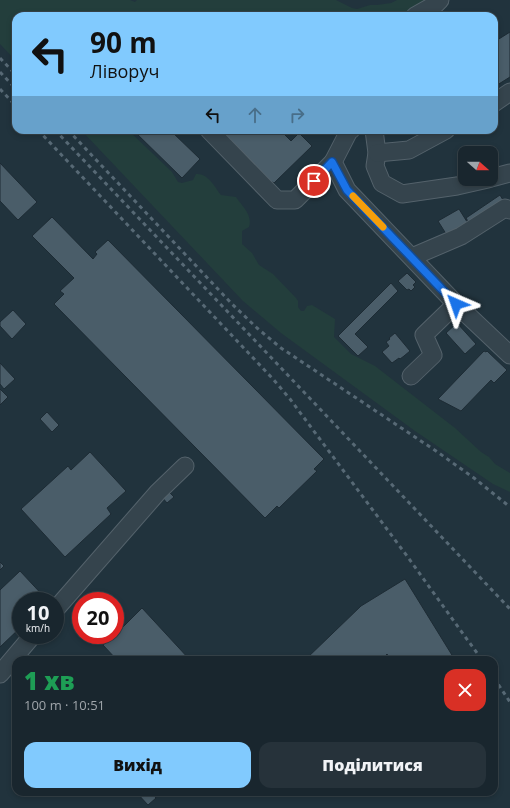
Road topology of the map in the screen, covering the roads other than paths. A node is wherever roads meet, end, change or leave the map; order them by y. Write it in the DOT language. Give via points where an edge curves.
graph roads {
  1 [pos="440,0"];
  2 [pos="422,12"];
  3 [pos="510,92"];
  4 [pos="498,100"];
  5 [pos="213,134"];
  6 [pos="347,134"];
  7 [pos="375,134"];
  8 [pos="439,134"];
  9 [pos="377,153"];
  10 [pos="332,162"];
  11 [pos="510,173"];
  12 [pos="498,177"];
  13 [pos="458,186"];
  14 [pos="508,208"];
  15 [pos="412,257"];
  16 [pos="456,304"];
  17 [pos="510,355"];
  18 [pos="411,376"];
  19 [pos="184,466"];
  20 [pos="64,600"];
  21 [pos="25,644"];
  22 [pos="15,656"];
  23 [pos="12,660"];
  24 [pos="0,674"];
  1 -- 2 [label="street"];
  3 -- 4 [label="street"];
  5 -- 10 [label="street" via="277,200 295,200"];
  6 -- 10 [label="street"];
  7 -- 9 [label="street"];
  8 -- 9 [label="street" via="409,150"];
  9 -- 13 [label="street" via="375,166 382,183 402,194"];
  10 -- 15 [label="street" via="347,190"];
  11 -- 12 [label="street"];
  14 -- 15 [label="street" via="461,236"];
  15 -- 16 [label="street"];
  16 -- 17 [label="street"];
  16 -- 18 [label="street" via="424,335 433,355"];
  19 -- 20 [label="street"];
  21 -- 22 [label="street"];
  23 -- 24 [label="street"];
}
